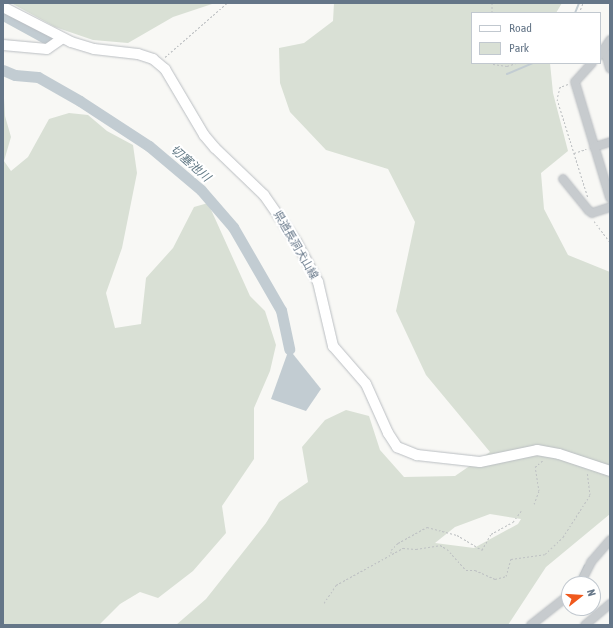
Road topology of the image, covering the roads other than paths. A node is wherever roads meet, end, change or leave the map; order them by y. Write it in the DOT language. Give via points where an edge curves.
graph roads {
  1 [pos="3,7"];
  2 [pos="63,38"];
  3 [pos="610,40"];
  4 [pos="3,46"];
  5 [pos="602,53"];
  6 [pos="591,64"];
  7 [pos="610,68"];
  8 [pos="610,142"];
  9 [pos="594,147"];
  10 [pos="563,179"];
  11 [pos="610,198"];
  12 [pos="610,207"];
  13 [pos="610,472"];
  14 [pos="610,540"];
  15 [pos="584,576"];
  16 [pos="561,601"];
  17 [pos="610,604"];
  18 [pos="531,625"];
  19 [pos="585,625"];
  1 -- 2 [label="main road, 県道長洞犬山線"];
  2 -- 4 [label="main road" via="47,49"];
  2 -- 13 [label="main road, 県道長洞犬山線" via="94,49 138,54 159,63 171,76 204,135 264,195 296,241 318,282 333,346 366,384 397,447 417,455 480,462 534,450 559,454"];
  3 -- 5 [label="street"];
  5 -- 7 [label="street"];
  6 -- 9 [label="street" via="575,82"];
  8 -- 9 [label="street"];
  9 -- 11 [label="street"];
  10 -- 12 [label="street" via="592,213"];
  14 -- 15 [label="street" via="591,562"];
  16 -- 18 [label="street"];
  17 -- 19 [label="street"];
}
